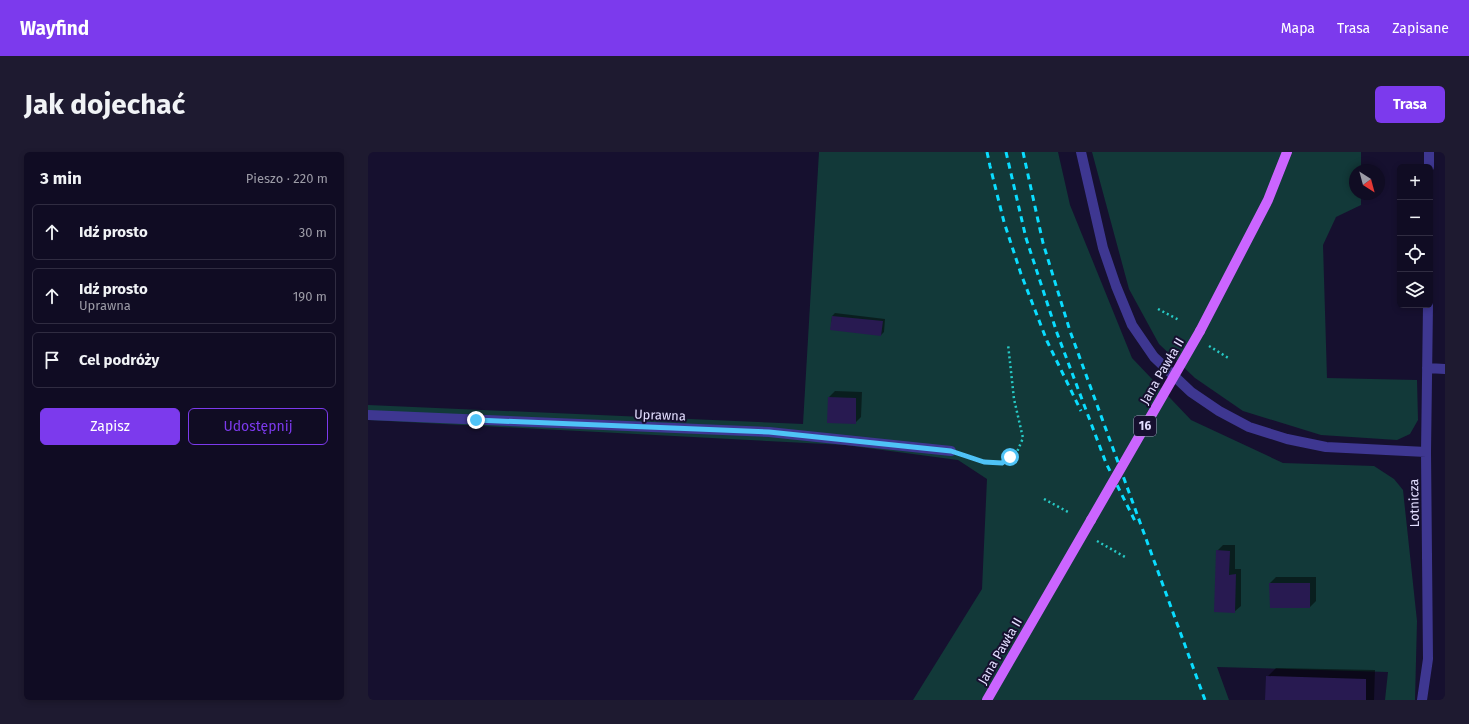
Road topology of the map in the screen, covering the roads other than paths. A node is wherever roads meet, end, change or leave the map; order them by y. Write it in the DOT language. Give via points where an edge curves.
graph roads {
  1 [pos="1081,152"];
  2 [pos="1287,152"];
  3 [pos="1429,152"];
  4 [pos="1429,164"];
  5 [pos="1428,308"];
  6 [pos="1427,368"];
  7 [pos="1445,368"];
  8 [pos="368,415"];
  9 [pos="951,451"];
  10 [pos="1426,452"];
  11 [pos="987,700"];
  12 [pos="1422,700"];
  1 -- 10 [label="street" via="1103,248 1132,325 1154,357 1191,392 1249,427 1287,439 1326,447"];
  2 -- 11 [label="main road, Jana Pawła II / 16, bridge" via="1268,200 1200,331"];
  3 -- 4 [label="street"];
  5 -- 6 [label="street, Lotnicza"];
  6 -- 7 [label="street"];
  6 -- 10 [label="street, Lotnicza"];
  8 -- 9 [label="street, Uprawna" via="769,432"];
  10 -- 12 [label="street, Lotnicza" via="1428,659"];
}
